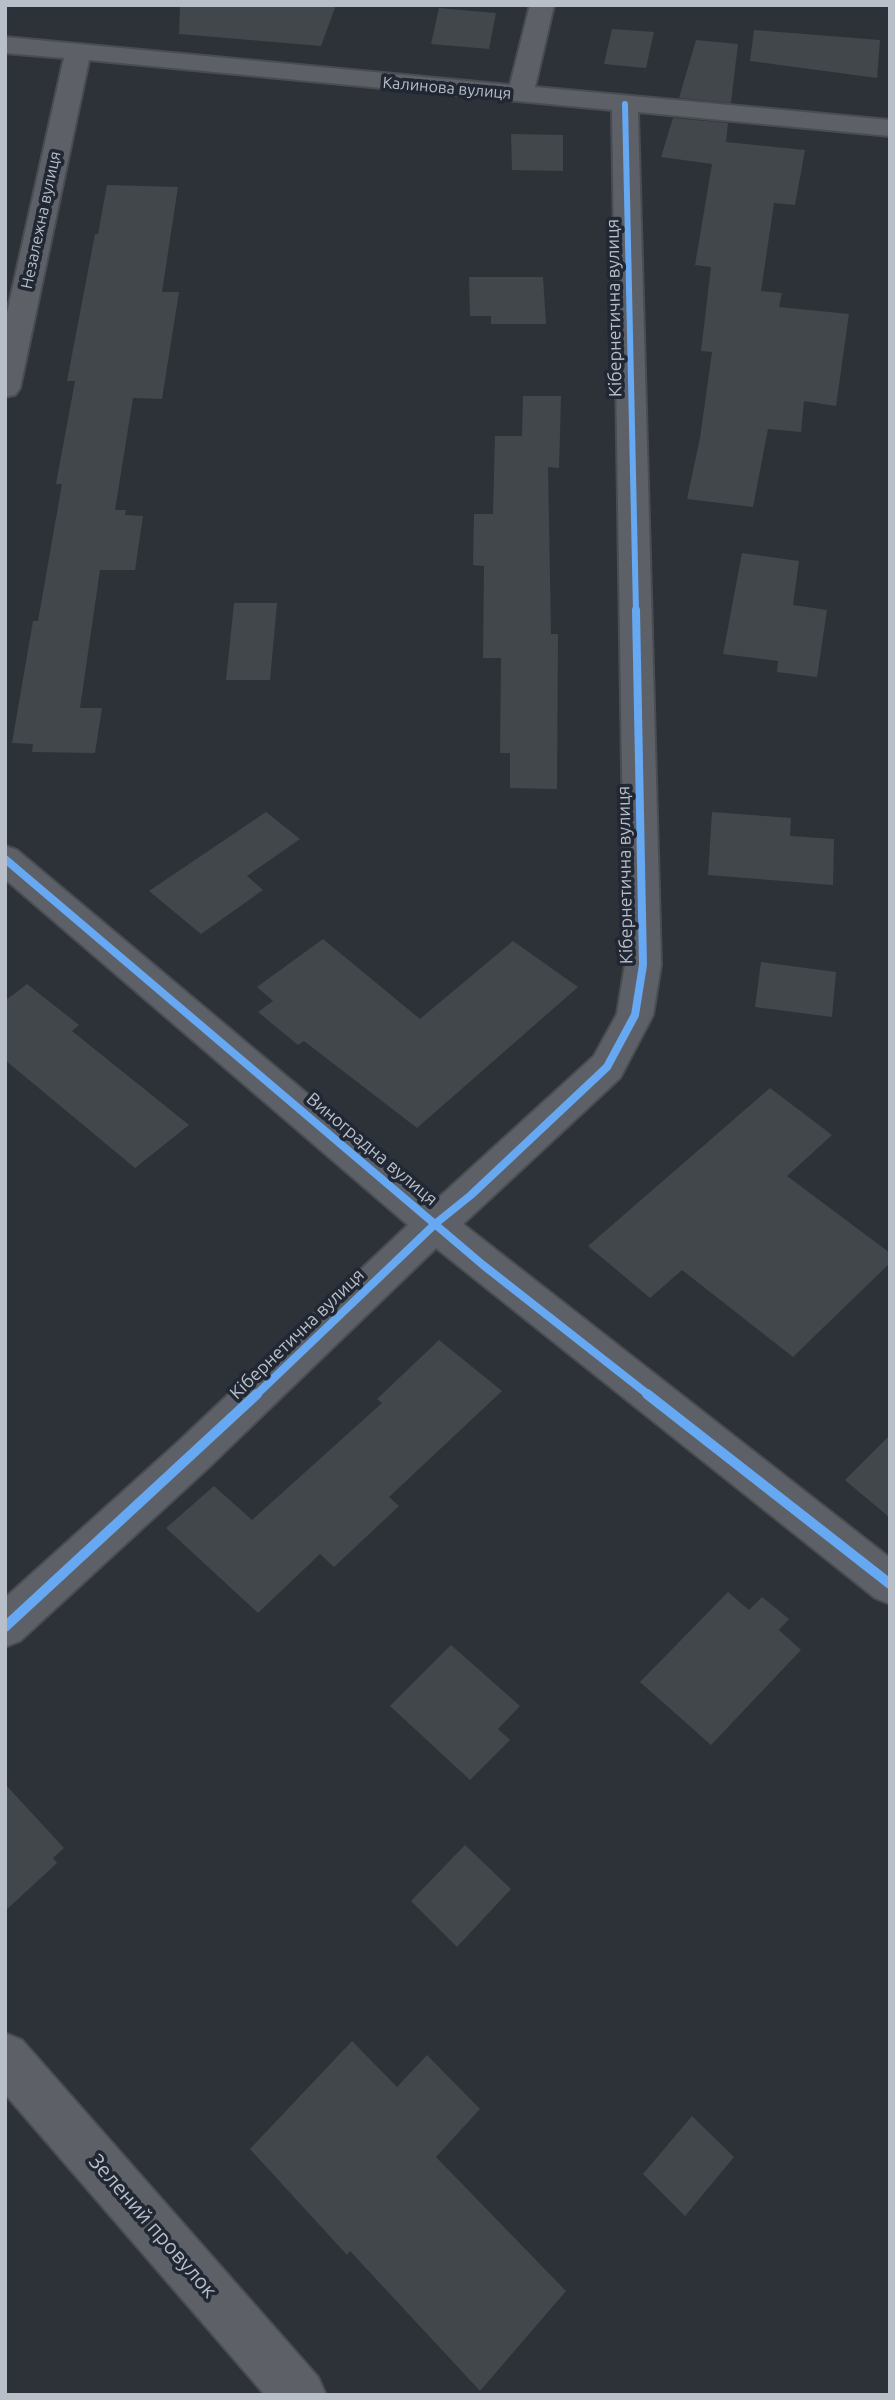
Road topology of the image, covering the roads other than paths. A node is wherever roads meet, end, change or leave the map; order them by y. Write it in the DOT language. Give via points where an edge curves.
graph roads {
  1 [pos="542,5"];
  2 [pos="5,45"];
  3 [pos="78,52"];
  4 [pos="520,95"];
  5 [pos="625,104"];
  6 [pos="890,128"];
  7 [pos="5,388"];
  8 [pos="5,859"];
  9 [pos="435,1224"];
  10 [pos="890,1584"];
  11 [pos="5,1627"];
  12 [pos="5,2056"];
  13 [pos="300,2395"];
  1 -- 4 [label="street"];
  2 -- 3 [label="street, Калинова вулиця"];
  3 -- 4 [label="street, Калинова вулиця"];
  3 -- 7 [label="street, Незалежна вулиця"];
  4 -- 5 [label="street, Калинова вулиця"];
  5 -- 6 [label="street, Калинова вулиця"];
  5 -- 9 [label="street, Кібернетична вулиця" via="643,965 635,1015 607,1067"];
  8 -- 9 [label="street, Виноградна вулиця"];
  9 -- 10 [label="street, Виноградна вулиця"];
  9 -- 11 [label="street, Кібернетична вулиця"];
  12 -- 13 [label="street, Зелений провулок"];
}
